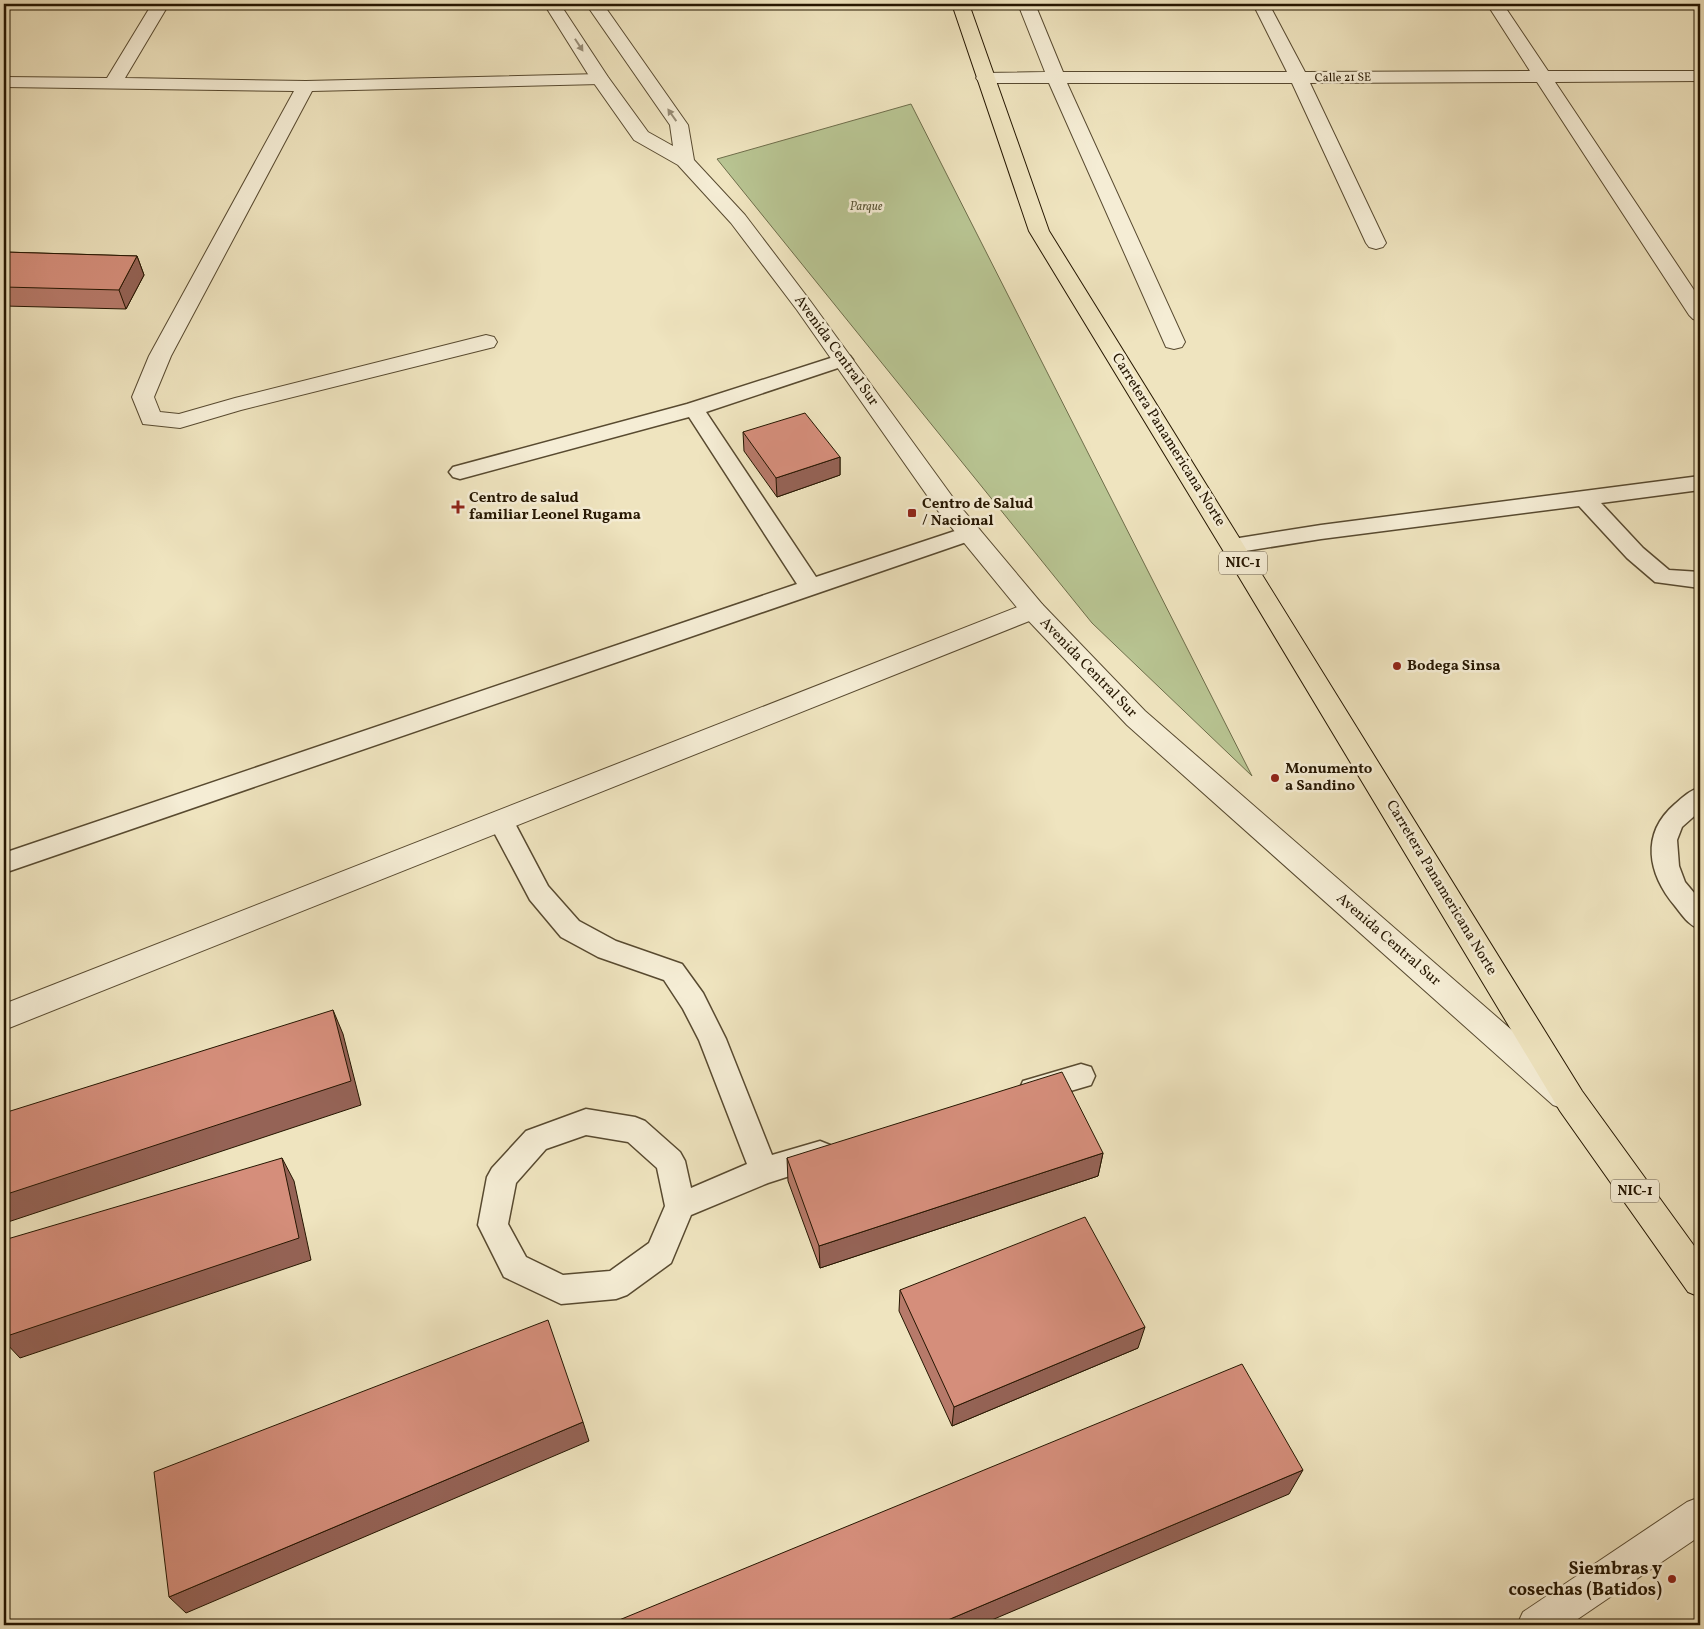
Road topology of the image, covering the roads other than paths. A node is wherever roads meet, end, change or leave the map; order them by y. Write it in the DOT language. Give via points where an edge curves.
graph roads {
  1 [pos="160,4"];
  2 [pos="552,4"];
  3 [pos="595,4"];
  4 [pos="960,4"];
  5 [pos="1026,4"];
  6 [pos="1261,4"];
  7 [pos="1495,4"];
  8 [pos="1543,75"];
  9 [pos="1700,76"];
  10 [pos="985,78"];
  11 [pos="1056,78"];
  12 [pos="1299,78"];
  13 [pos="600,79"];
  14 [pos="4,82"];
  15 [pos="114,82"];
  16 [pos="306,86"];
  17 [pos="684,161"];
  18 [pos="1376,243"];
  19 [pos="1700,315"];
  20 [pos="486,342"];
  21 [pos="1174,342"];
  22 [pos="843,360"];
  23 [pos="694,409"];
  24 [pos="460,472"];
  25 [pos="1700,483"];
  26 [pos="1584,498"];
  27 [pos="970,533"];
  28 [pos="1233,546"];
  29 [pos="1700,580"];
  30 [pos="810,587"];
  31 [pos="1033,610"];
  32 [pos="1700,797"];
  33 [pos="500,821"];
  34 [pos="4,863"];
  35 [pos="1700,918"];
  36 [pos="4,1017"];
  37 [pos="1081,1076"];
  38 [pos="1007,1098"];
  39 [pos="1571,1101"];
  40 [pos="848,1146"];
  41 [pos="764,1171"];
  42 [pos="680,1206"];
  43 [pos="1700,1282"];
  44 [pos="1700,1515"];
  45 [pos="1536,1625"];
  1 -- 15 [label="street"];
  2 -- 13 [label="street, Avenida Central Sur, one-way"];
  17 -- 3 [label="street, one-way" via="679,125"];
  4 -- 10 [label="highway, Carretera Panamericana Norte / NIC-1"];
  5 -- 11 [label="street"];
  6 -- 12 [label="street"];
  7 -- 8 [label="street"];
  8 -- 9 [label="street, Calle 21 SE"];
  8 -- 12 [label="street, Calle 21 SE"];
  8 -- 19 [label="street"];
  10 -- 11 [label="street, Calle 21 SE"];
  10 -- 28 [label="highway, Carretera Panamericana Norte / NIC-1" via="1039,231"];
  11 -- 12 [label="street, Calle 21 SE"];
  11 -- 21 [label="street"];
  12 -- 18 [label="street"];
  13 -- 16 [label="street"];
  13 -- 17 [label="street, Avenida Central Sur" via="641,136"];
  14 -- 15 [label="street"];
  15 -- 16 [label="street"];
  16 -- 20 [label="street" via="160,356 143,397 152,419 180,421 235,404"];
  17 -- 22 [label="street, Avenida Central Sur" via="738,219"];
  22 -- 23 [label="lane"];
  22 -- 27 [label="street, Avenida Central Sur" via="946,505"];
  23 -- 24 [label="lane"];
  23 -- 30 [label="lane"];
  25 -- 26 [label="lane"];
  26 -- 28 [label="lane"];
  26 -- 29 [label="lane" via="1634,553 1663,577"];
  27 -- 30 [label="lane"];
  27 -- 31 [label="street, Avenida Central Sur"];
  28 -- 39 [label="highway, Carretera Panamericana Norte / NIC-1"];
  30 -- 34 [label="lane"];
  31 -- 33 [label="street"];
  31 -- 39 [label="street, Avenida Central Sur" via="1136,718"];
  32 -- 35 [label="lane" via="1672,821 1664,840 1666,866 1674,887"];
  33 -- 36 [label="street"];
  33 -- 41 [label="lane" via="539,893 570,929 607,949 673,972 693,1001 712,1039"];
  37 -- 38 [label="lane"];
  39 -- 43 [label="highway, Carretera Panamericana Norte / NIC-1"];
  40 -- 41 [label="lane"];
  41 -- 42 [label="lane"];
  42 -- 42 [label="lane" via="670,1161 635,1130 586,1122 536,1140 502,1177 494,1225 515,1267 561,1290 616,1285 660,1254"];
  44 -- 45 [label="street"];
}
